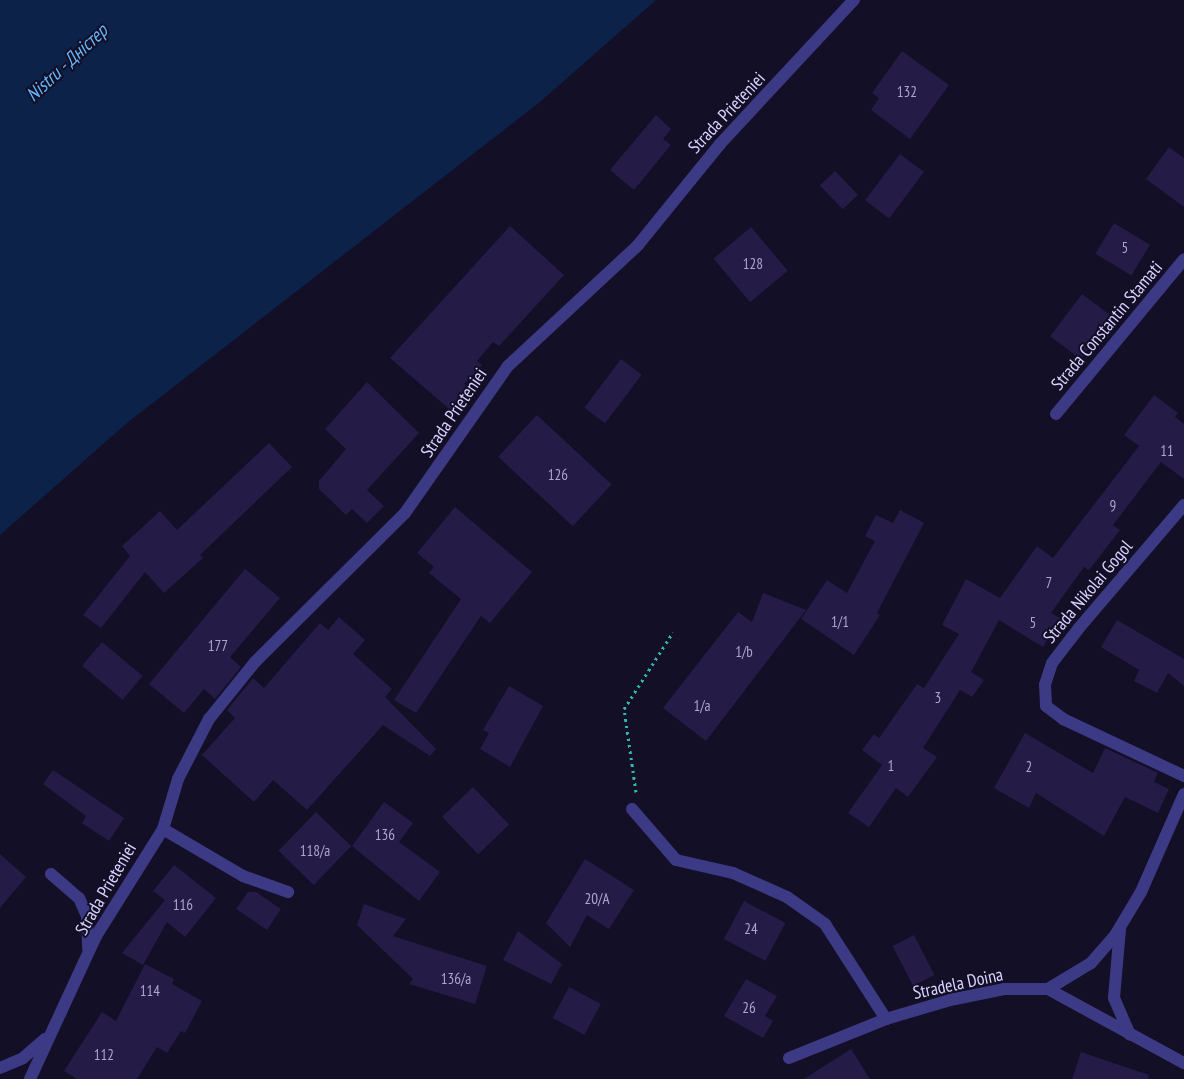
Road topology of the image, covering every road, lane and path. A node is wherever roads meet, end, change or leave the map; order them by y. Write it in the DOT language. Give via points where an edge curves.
graph roads {
  1 [pos="854,0"];
  2 [pos="1184,259"];
  3 [pos="1056,414"];
  4 [pos="1184,505"];
  5 [pos="673,632"];
  6 [pos="1184,776"];
  7 [pos="1184,794"];
  8 [pos="632,809"];
  9 [pos="163,828"];
  10 [pos="51,874"];
  11 [pos="288,892"];
  12 [pos="1120,927"];
  13 [pos="82,969"];
  14 [pos="1048,989"];
  15 [pos="886,1019"];
  16 [pos="54,1028"];
  17 [pos="1130,1035"];
  18 [pos="789,1058"];
  19 [pos="1184,1062"];
  20 [pos="0,1068"];
  21 [pos="30,1079"];
  1 -- 9 [label="street, Strada Prieteniei" via="720,144 638,245 508,366 405,512 255,662 209,719 178,779"];
  2 -- 3 [label="street, Strada Constantin Stamati"];
  4 -- 6 [label="street, Strada Nikolai Gogol" via="1079,628 1052,663 1045,684 1046,706 1063,719"];
  5 -- 8 [label="path" via="624,709 636,783"];
  7 -- 12 [label="street, Stradela Doina" via="1141,892"];
  8 -- 15 [label="street" via="676,860 733,872 787,897 825,924"];
  9 -- 11 [label="street" via="243,876"];
  9 -- 13 [label="street, Strada Prieteniei" via="124,886"];
  10 -- 13 [label="street, Strada Prieteniei" via="79,898 87,916 88,948"];
  12 -- 14 [label="street, Stradela Doina" via="1091,963"];
  12 -- 17 [label="street" via="1114,998"];
  13 -- 16 [label="street, Strada Prieteniei"];
  14 -- 15 [label="street, Stradela Doina" via="968,996"];
  14 -- 17 [label="street"];
  15 -- 18 [label="street, Stradela Doina"];
  16 -- 20 [label="street, Strada Prieteniei" via="24,1058"];
  16 -- 21 [label="street, Strada Prieteniei"];
  17 -- 19 [label="street"];
}
